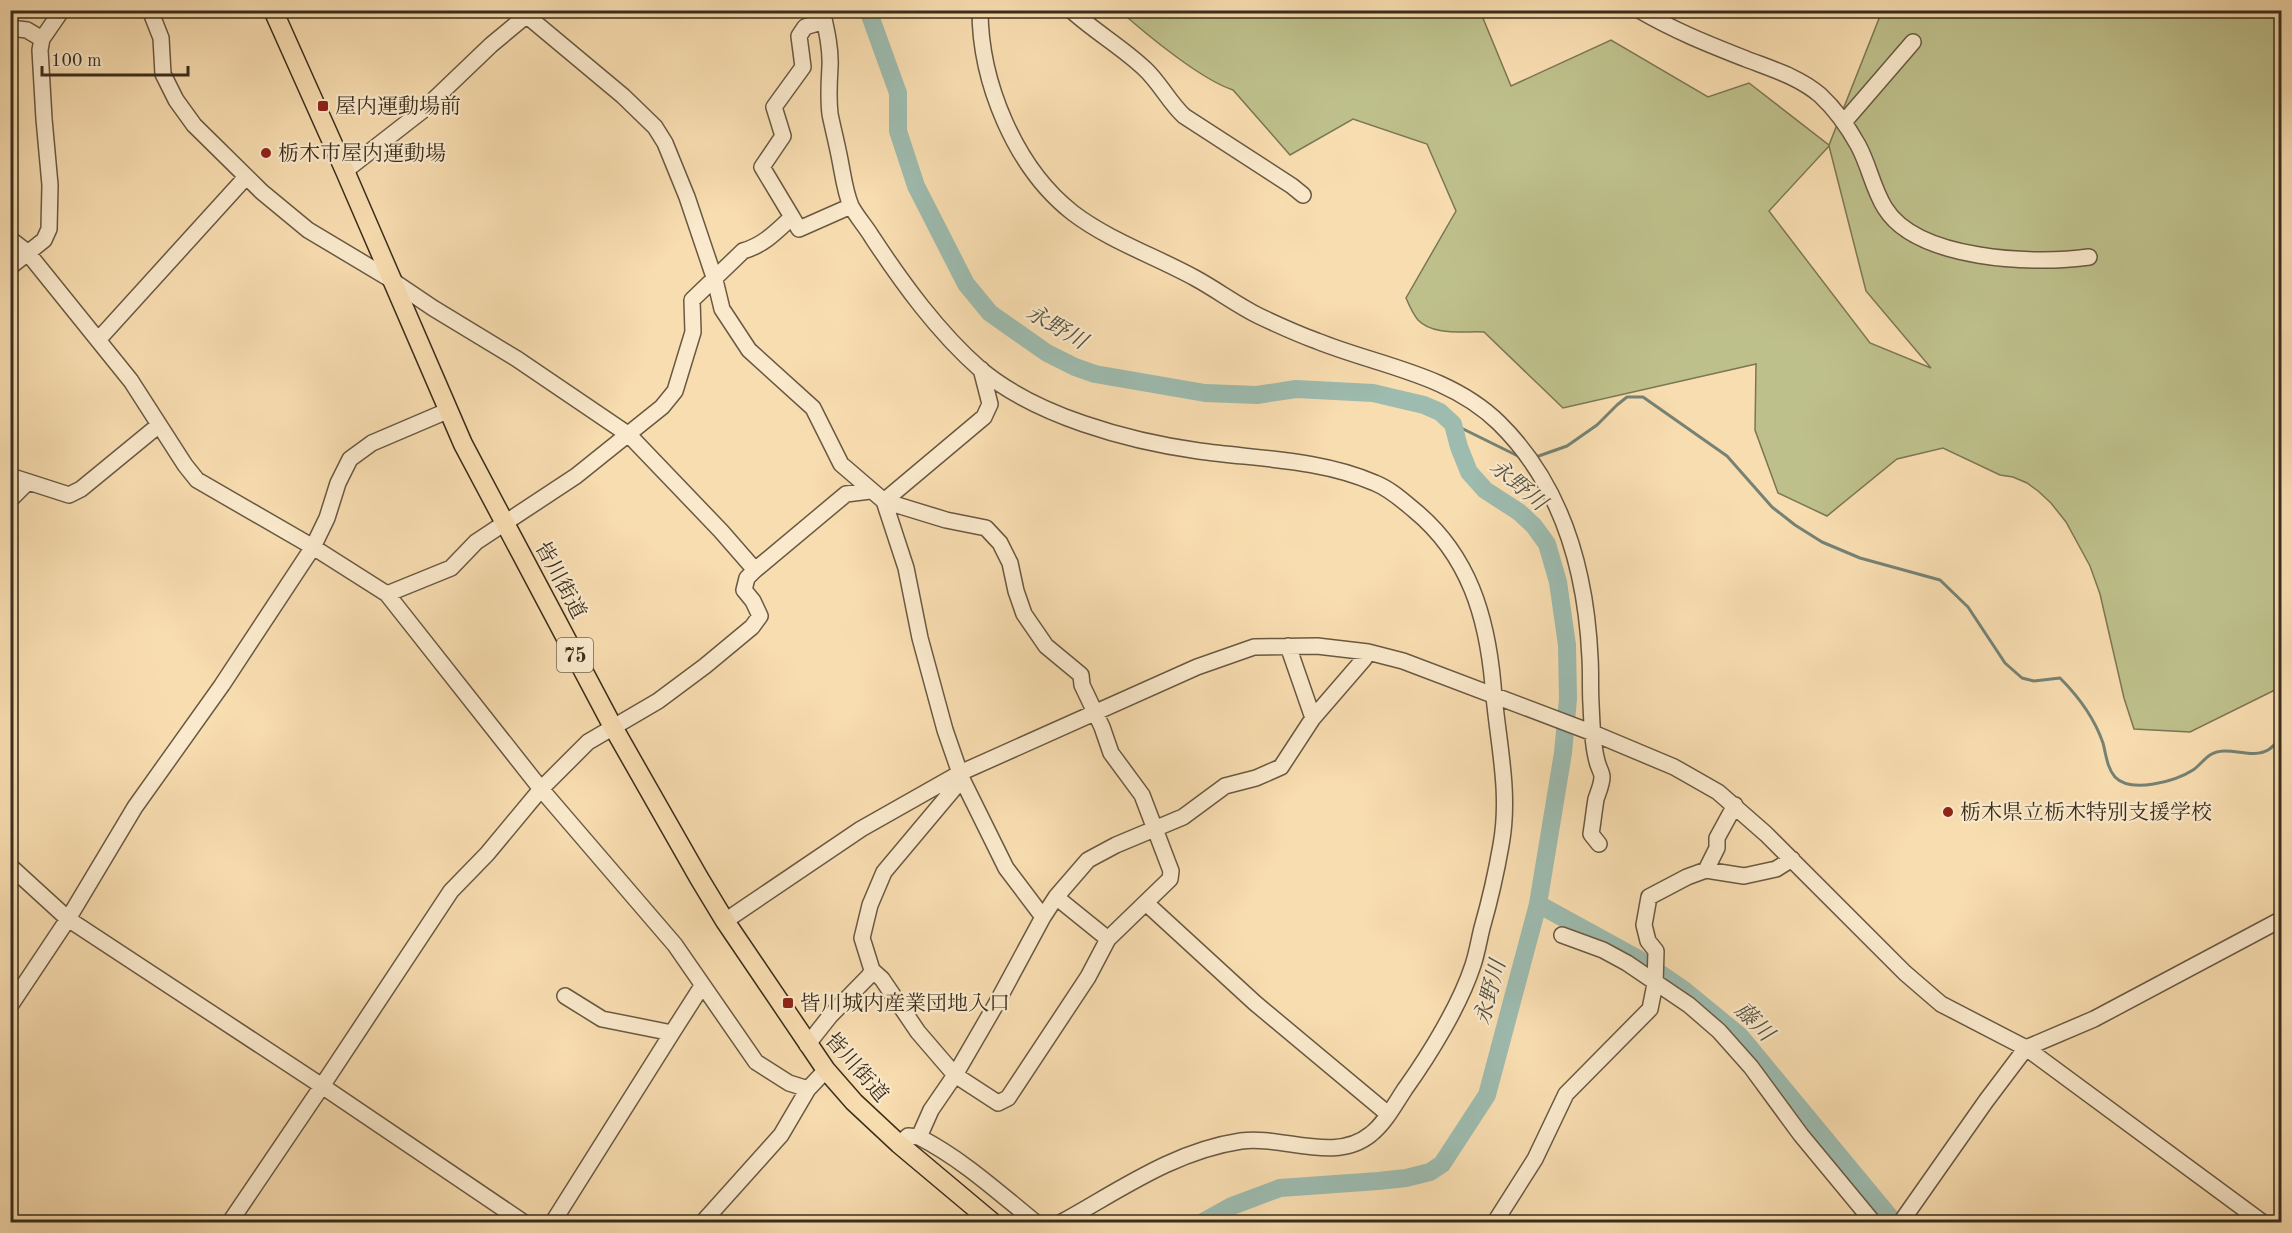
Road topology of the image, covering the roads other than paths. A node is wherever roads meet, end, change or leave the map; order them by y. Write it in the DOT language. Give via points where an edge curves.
graph roads {
  1 [pos="62,10"];
  2 [pos="150,10"];
  3 [pos="273,10"];
  4 [pos="980,10"];
  5 [pos="1071,10"];
  6 [pos="1639,10"];
  7 [pos="527,12"];
  8 [pos="823,16"];
  9 [pos="10,27"];
  10 [pos="42,39"];
  11 [pos="1913,42"];
  12 [pos="1844,122"];
  13 [pos="345,171"];
  14 [pos="246,177"];
  15 [pos="1303,195"];
  16 [pos="851,206"];
  17 [pos="792,217"];
  18 [pos="10,239"];
  19 [pos="27,252"];
  20 [pos="2089,257"];
  21 [pos="10,267"];
  22 [pos="390,279"];
  23 [pos="715,280"];
  24 [pos="98,340"];
  25 [pos="981,369"];
  26 [pos="447,411"];
  27 [pos="159,425"];
  28 [pos="629,435"];
  29 [pos="10,476"];
  30 [pos="27,483"];
  31 [pos="870,491"];
  32 [pos="10,500"];
  33 [pos="884,501"];
  34 [pos="505,524"];
  35 [pos="313,547"];
  36 [pos="755,570"];
  37 [pos="387,594"];
  38 [pos="1288,646"];
  39 [pos="1368,652"];
  40 [pos="1498,697"];
  41 [pos="1095,713"];
  42 [pos="1313,718"];
  43 [pos="613,727"];
  44 [pos="1589,732"];
  45 [pos="961,776"];
  46 [pos="541,789"];
  47 [pos="1735,805"];
  48 [pos="1155,829"];
  49 [pos="1599,844"];
  50 [pos="1792,859"];
  51 [pos="1706,870"];
  52 [pos="15,871"];
  53 [pos="10,888"];
  54 [pos="1056,897"];
  55 [pos="1146,903"];
  56 [pos="1043,917"];
  57 [pos="68,919"];
  58 [pos="2282,919"];
  59 [pos="725,921"];
  60 [pos="1562,935"];
  61 [pos="1108,939"];
  62 [pos="872,970"];
  63 [pos="1655,984"];
  64 [pos="702,986"];
  65 [pos="565,996"];
  66 [pos="10,1006"];
  67 [pos="672,1033"];
  68 [pos="807,1045"];
  69 [pos="2026,1048"];
  70 [pos="826,1070"];
  71 [pos="955,1075"];
  72 [pos="322,1086"];
  73 [pos="808,1089"];
  74 [pos="1388,1114"];
  75 [pos="919,1137"];
  76 [pos="899,1144"];
  77 [pos="230,1222"];
  78 [pos="523,1222"];
  79 [pos="553,1222"];
  80 [pos="703,1222"];
  81 [pos="992,1222"];
  82 [pos="1035,1222"];
  83 [pos="1062,1222"];
  84 [pos="1495,1222"];
  85 [pos="1873,1222"];
  86 [pos="1901,1222"];
  87 [pos="2262,1222"];
  1 -- 10 [label="street"];
  2 -- 14 [label="street" via="161,38 163,75 176,100 194,125"];
  3 -- 13 [label="main road, 皆川街道 / 75"];
  4 -- 44 [label="street" via="991,87 1006,126 1035,173 1072,212 1112,238 1195,278 1258,316 1452,390 1475,403 1519,445 1553,494 1567,527 1584,602 1590,657"];
  5 -- 15 [label="street" via="1140,64 1184,116"];
  6 -- 12 [label="street" via="1674,30 1779,70 1819,94"];
  7 -- 13 [label="street" via="422,111"];
  7 -- 23 [label="street" via="655,127 687,197"];
  8 -- 16 [label="street" via="830,64 827,80 831,116"];
  8 -- 17 [label="street" via="805,27 799,36 803,67 774,107 783,136 762,167"];
  9 -- 10 [label="street" via="27,30"];
  10 -- 19 [label="street" via="50,229 44,240"];
  11 -- 12 [label="street"];
  12 -- 20 [label="street" via="1886,210 1926,242 2000,257"];
  13 -- 22 [label="main road, 皆川街道 / 75"];
  14 -- 22 [label="street" via="309,230"];
  14 -- 24 [label="street"];
  16 -- 17 [label="street" via="799,229"];
  16 -- 25 [label="street" via="930,316"];
  17 -- 23 [label="street" via="766,241 743,251"];
  18 -- 19 [label="street"];
  19 -- 21 [label="street"];
  19 -- 24 [label="street"];
  22 -- 26 [label="main road, 皆川街道 / 75"];
  22 -- 28 [label="street"];
  23 -- 28 [label="street" via="692,300 693,332 675,391"];
  23 -- 31 [label="street" via="722,309 749,350 813,408 841,464"];
  24 -- 27 [label="street"];
  25 -- 33 [label="street" via="990,404 984,417"];
  25 -- 40 [label="street" via="1043,408 1138,441 1307,464 1377,483 1422,516 1467,574 1484,623"];
  26 -- 34 [label="main road, 皆川街道 / 75"];
  26 -- 35 [label="street" via="372,443 350,459"];
  27 -- 30 [label="street" via="69,495"];
  27 -- 35 [label="street" via="197,480"];
  28 -- 34 [label="street"];
  28 -- 36 [label="street"];
  29 -- 30 [label="street"];
  30 -- 32 [label="street"];
  31 -- 33 [label="street"];
  31 -- 36 [label="street" via="846,494"];
  33 -- 41 [label="street" via="986,528 1000,543 1010,563 1024,614 1046,646 1081,675"];
  33 -- 45 [label="street" via="906,568 920,638"];
  34 -- 37 [label="street" via="476,542 451,568"];
  34 -- 43 [label="main road, 皆川街道 / 75"];
  35 -- 37 [label="street"];
  35 -- 57 [label="street" via="135,807"];
  36 -- 43 [label="street" via="747,578 744,590 760,616 752,627 658,701"];
  37 -- 46 [label="street"];
  38 -- 39 [label="street" via="1342,647"];
  38 -- 41 [label="street" via="1254,647 1197,667"];
  38 -- 42 [label="street"];
  39 -- 40 [label="street"];
  39 -- 42 [label="street"];
  40 -- 44 [label="street"];
  40 -- 74 [label="street" via="1506,806 1493,888 1475,961 1441,1032"];
  41 -- 45 [label="street"];
  41 -- 48 [label="street" via="1111,753 1142,795"];
  42 -- 48 [label="street" via="1281,766 1225,786 1183,817"];
  43 -- 46 [label="street" via="588,742"];
  43 -- 59 [label="main road, 皆川街道 / 75"];
  44 -- 47 [label="street" via="1674,767"];
  44 -- 49 [label="street" via="1603,775 1591,834"];
  45 -- 56 [label="street" via="1006,868"];
  45 -- 59 [label="street" via="861,830"];
  45 -- 62 [label="street" via="884,872 862,938"];
  46 -- 64 [label="street" via="675,945"];
  46 -- 72 [label="street" via="488,854 451,891"];
  47 -- 50 [label="street"];
  47 -- 51 [label="street"];
  48 -- 54 [label="street" via="1088,860"];
  48 -- 55 [label="street" via="1172,871 1170,879"];
  50 -- 51 [label="street" via="1776,868 1744,876"];
  50 -- 69 [label="street" via="1941,1004"];
  51 -- 63 [label="street" via="1686,876 1649,897 1644,925 1656,951"];
  52 -- 53 [label="street"];
  52 -- 57 [label="street"];
  54 -- 56 [label="street"];
  54 -- 61 [label="street"];
  55 -- 61 [label="street"];
  55 -- 74 [label="street" via="1255,1003"];
  56 -- 71 [label="street"];
  57 -- 66 [label="street"];
  57 -- 72 [label="street"];
  58 -- 69 [label="street" via="2094,1019"];
  59 -- 68 [label="main road, 皆川街道 / 75"];
  60 -- 63 [label="street" via="1603,950"];
  61 -- 71 [label="street" via="1088,977 1008,1098 998,1103"];
  62 -- 68 [label="street"];
  62 -- 71 [label="street"];
  63 -- 84 [label="street" via="1650,1009 1643,1018 1566,1094 1535,1159"];
  63 -- 85 [label="street" via="1689,1005 1719,1031"];
  64 -- 67 [label="street"];
  64 -- 73 [label="street" via="756,1062 789,1083"];
  65 -- 67 [label="street" via="602,1019"];
  67 -- 79 [label="street"];
  68 -- 70 [label="main road, 皆川街道 / 75"];
  69 -- 86 [label="street"];
  69 -- 87 [label="street"];
  70 -- 73 [label="street"];
  70 -- 76 [label="main road, 皆川街道 / 75"];
  71 -- 75 [label="street" via="931,1110"];
  72 -- 77 [label="street"];
  72 -- 78 [label="street"];
  73 -- 80 [label="street" via="781,1135"];
  74 -- 83 [label="street" via="1372,1134 1343,1146 1247,1140 1192,1152"];
  75 -- 76 [label="street" via="908,1136"];
  75 -- 82 [label="street" via="977,1175"];
  76 -- 81 [label="main road, 皆川街道 / 75"];
}
